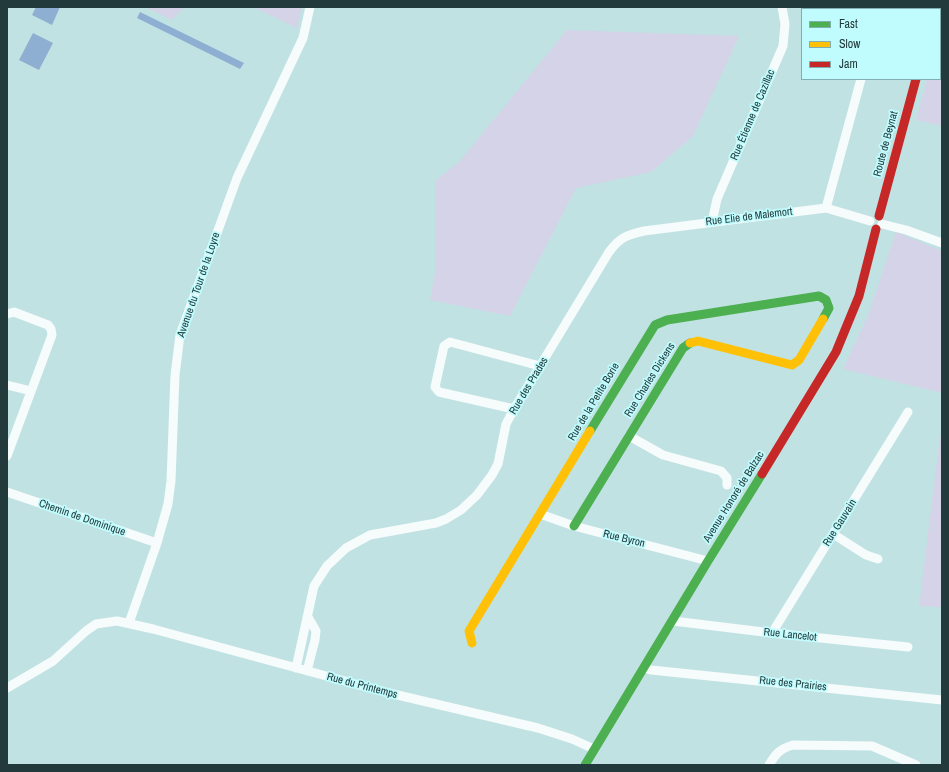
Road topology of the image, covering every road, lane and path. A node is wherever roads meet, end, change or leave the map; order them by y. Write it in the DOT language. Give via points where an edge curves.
graph roads {
  1 [pos="310,7"];
  2 [pos="782,7"];
  3 [pos="861,80"];
  4 [pos="916,80"];
  5 [pos="826,208"];
  6 [pos="712,222"];
  7 [pos="879,223"];
  8 [pos="627,234"];
  9 [pos="942,244"];
  10 [pos="826,300"];
  11 [pos="7,314"];
  12 [pos="540,366"];
  13 [pos="7,385"];
  14 [pos="31,391"];
  15 [pos="514,409"];
  16 [pos="908,412"];
  17 [pos="629,436"];
  18 [pos="7,455"];
  19 [pos="727,485"];
  20 [pos="7,492"];
  21 [pos="540,514"];
  22 [pos="574,526"];
  23 [pos="833,534"];
  24 [pos="157,543"];
  25 [pos="878,559"];
  26 [pos="708,561"];
  27 [pos="308,617"];
  28 [pos="673,621"];
  29 [pos="129,623"];
  30 [pos="772,633"];
  31 [pos="472,643"];
  32 [pos="908,647"];
  33 [pos="296,668"];
  34 [pos="645,668"];
  35 [pos="307,671"];
  36 [pos="7,688"];
  37 [pos="942,700"];
  38 [pos="594,749"];
  39 [pos="585,765"];
  40 [pos="769,765"];
  41 [pos="916,765"];
  1 -- 24 [label="street, Avenue du Tour de la Loyre" via="303,38 237,178 180,335 175,375 171,481 168,504"];
  2 -- 6 [label="street, Rue Étienne de Cazillac" via="785,24 783,46 717,199"];
  3 -- 5 [label="street"];
  4 -- 7 [label="street, Route de Beynat"];
  5 -- 6 [label="street, Rue Elie de Malemort"];
  5 -- 7 [label="street, Rue Elie de Malemort" via="870,221 872,227"];
  6 -- 8 [label="street, Rue Elie de Malemort"];
  7 -- 9 [label="street"];
  7 -- 26 [label="street, Avenue Honoré de Balzac" via="861,290 836,352"];
  8 -- 12 [label="street, Rue des Prades" via="612,248"];
  10 -- 17 [label="street, Rue Charles Dickens" via="829,308 799,360 792,365 698,341 690,343 684,348"];
  10 -- 21 [label="street, Rue de la Petite Borie" via="819,296 655,324"];
  11 -- 14 [label="street" via="14,312 48,325 51,329 52,335"];
  12 -- 15 [label="street, Rue des Prades"];
  12 -- 15 [label="street" via="450,342 444,346 435,386 439,392"];
  13 -- 14 [label="street"];
  14 -- 18 [label="street"];
  15 -- 27 [label="street, Rue des Prades" via="506,424 498,464 477,495 461,510 446,519 424,526 370,535 346,548 327,566 314,586"];
  16 -- 23 [label="street, Rue Gauvain"];
  17 -- 19 [label="street" via="663,455 721,471 727,478"];
  17 -- 22 [label="street, Rue Charles Dickens"];
  20 -- 24 [label="street, Chemin de Dominique"];
  21 -- 22 [label="street, Rue Byron"];
  21 -- 31 [label="street, Rue de la Petite Borie" via="469,631"];
  22 -- 26 [label="street, Rue Byron"];
  23 -- 25 [label="street" via="866,555"];
  23 -- 30 [label="street, Rue Gauvain"];
  24 -- 29 [label="street, Avenue du Tour de la Loyre"];
  26 -- 28 [label="street, Avenue Honoré de Balzac"];
  27 -- 33 [label="street, Rue des Prades"];
  27 -- 35 [label="street" via="316,631"];
  28 -- 30 [label="street, Rue Lancelot"];
  28 -- 34 [label="street, Avenue Honoré de Balzac"];
  29 -- 33 [label="street, Rue du Printemps"];
  29 -- 36 [label="street, Rue du Printemps" via="117,621 96,624 54,661"];
  30 -- 32 [label="street, Rue Lancelot"];
  33 -- 35 [label="street, Rue du Printemps"];
  34 -- 37 [label="street, Rue des Prairies"];
  34 -- 38 [label="street, Avenue Honoré de Balzac"];
  35 -- 38 [label="street, Rue du Printemps" via="538,728 572,738"];
  38 -- 39 [label="street, Avenue Honoré de Balzac"];
  40 -- 41 [label="street" via="783,748 793,745 872,746"];
}
